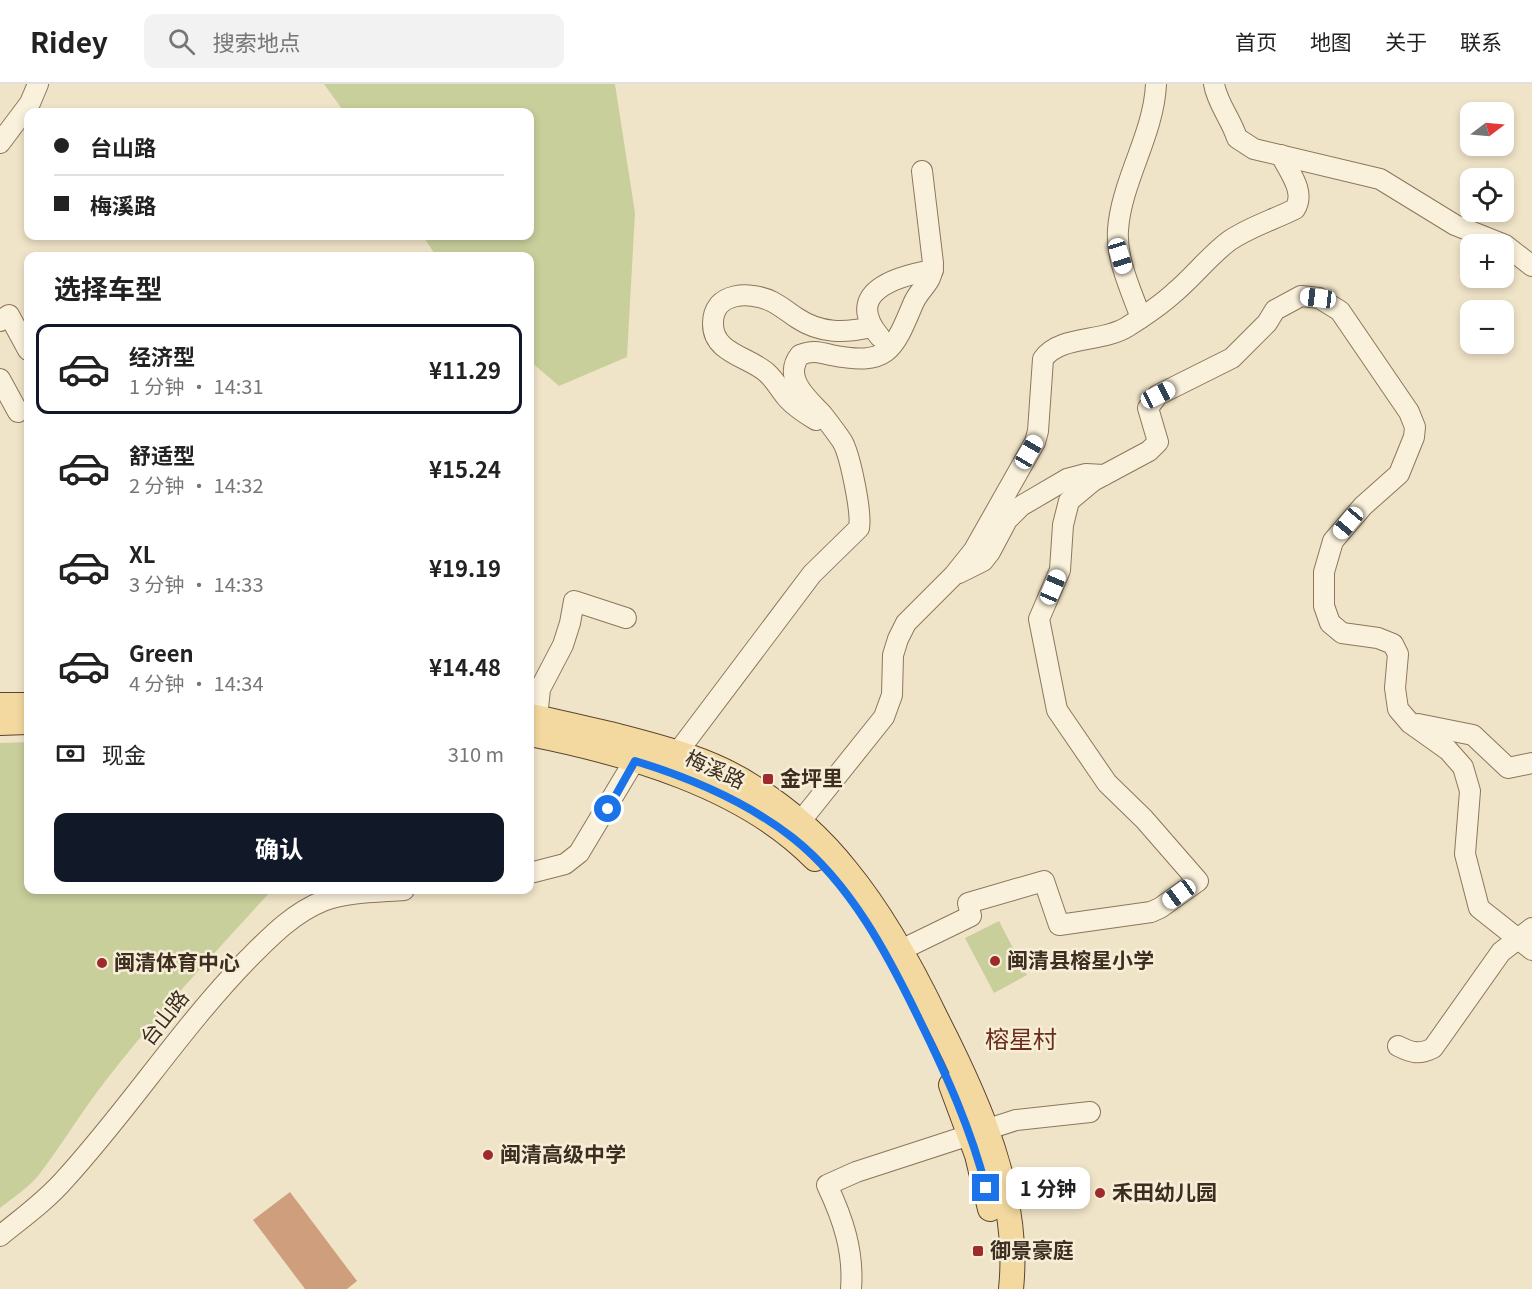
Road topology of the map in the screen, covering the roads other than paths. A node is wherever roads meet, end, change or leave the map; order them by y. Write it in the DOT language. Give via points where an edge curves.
graph roads {
  1 [pos="38,84"];
  2 [pos="1156,84"];
  3 [pos="1214,84"];
  4 [pos="26,108"];
  5 [pos="24,111"];
  6 [pos="0,143"];
  7 [pos="1281,156"];
  8 [pos="922,171"];
  9 [pos="1532,266"];
  10 [pos="933,270"];
  11 [pos="1141,318"];
  12 [pos="0,321"];
  13 [pos="872,327"];
  14 [pos="24,343"];
  15 [pos="891,347"];
  16 [pos="0,379"];
  17 [pos="18,412"];
  18 [pos="838,435"];
  19 [pos="1104,475"];
  20 [pos="954,575"];
  21 [pos="626,618"];
  22 [pos="0,705"];
  23 [pos="24,705"];
  24 [pos="534,714"];
  25 [pos="24,722"];
  26 [pos="0,723"];
  27 [pos="1410,723"];
  28 [pos="534,724"];
  29 [pos="640,752"];
  30 [pos="677,753"];
  31 [pos="1532,763"];
  32 [pos="800,822"];
  33 [pos="534,872"];
  34 [pos="364,894"];
  35 [pos="1528,939"];
  36 [pos="901,950"];
  37 [pos="1398,1046"];
  38 [pos="1090,1112"];
  39 [pos="979,1132"];
  40 [pos="0,1236"];
  41 [pos="851,1289"];
  42 [pos="996,1289"];
  43 [pos="1011,1289"];
  1 -- 4 [label="street"];
  2 -- 11 [label="street" via="1153,112 1118,230 1120,256"];
  3 -- 7 [label="street" via="1237,138 1254,149"];
  5 -- 6 [label="street"];
  7 -- 9 [label="street" via="1380,179 1455,225 1504,245"];
  7 -- 11 [label="street" via="1300,194 1295,209 1228,242"];
  8 -- 10 [label="street"];
  10 -- 13 [label="street" via="886,283 871,294 867,308"];
  10 -- 15 [label="street"];
  11 -- 20 [label="street" via="1105,337 1056,346 1043,359 1035,441 974,550"];
  12 -- 14 [label="street" via="9,315"];
  13 -- 15 [label="street"];
  13 -- 18 [label="street" via="844,332 822,329 768,298 750,295 724,301 714,315 715,334 726,348 766,372 789,401"];
  15 -- 18 [label="street" via="868,359 814,350 796,359 794,374 800,389"];
  16 -- 17 [label="street"];
  18 -- 30 [label="street" via="847,452 860,513 859,528 812,574"];
  19 -- 20 [label="street" via="1066,479 1021,506 1007,520 983,561"];
  19 -- 27 [label="street" via="1158,442 1148,408 1158,395 1232,358 1268,323 1275,309 1302,296 1318,298 1340,311 1409,412 1415,427 1399,474 1363,506 1334,541 1324,572 1324,606 1330,623 1342,633 1393,644 1398,654 1398,709"];
  19 -- 36 [label="street" via="1069,501 1060,570 1039,619 1057,710 1107,783 1198,880 1150,912 1059,925 1044,881 968,903 971,916"];
  20 -- 32 [label="street" via="906,623 898,639 893,655 892,695 884,717"];
  21 -- 24 [label="street" via="574,602 570,623 540,689"];
  22 -- 23 [label="main road"];
  25 -- 26 [label="main road"];
  27 -- 31 [label="street" via="1473,735 1508,768"];
  27 -- 35 [label="street" via="1448,750 1463,767 1470,791 1465,854 1479,908"];
  28 -- 29 [label="main road, 梅溪路"];
  29 -- 30 [label="main road, 梅溪路"];
  29 -- 33 [label="street" via="579,854 565,864"];
  29 -- 39 [label="main road, 梅溪路" via="762,816 795,839 832,877 898,978"];
  30 -- 32 [label="main road, 梅溪路" via="736,777"];
  32 -- 36 [label="main road, 梅溪路" via="847,870"];
  34 -- 40 [label="street, 台山路" via="323,901 273,935 205,1006 65,1180"];
  35 -- 37 [label="street" via="1501,952 1434,1048 1421,1054"];
  36 -- 39 [label="main road, 梅溪路" via="945,1035"];
  38 -- 39 [label="street" via="1028,1118"];
  39 -- 41 [label="street" via="828,1185 848,1242"];
  39 -- 42 [label="main road, 梅溪路" via="993,1223"];
  39 -- 43 [label="main road, 梅溪路" via="999,1171 1009,1223"];
}
